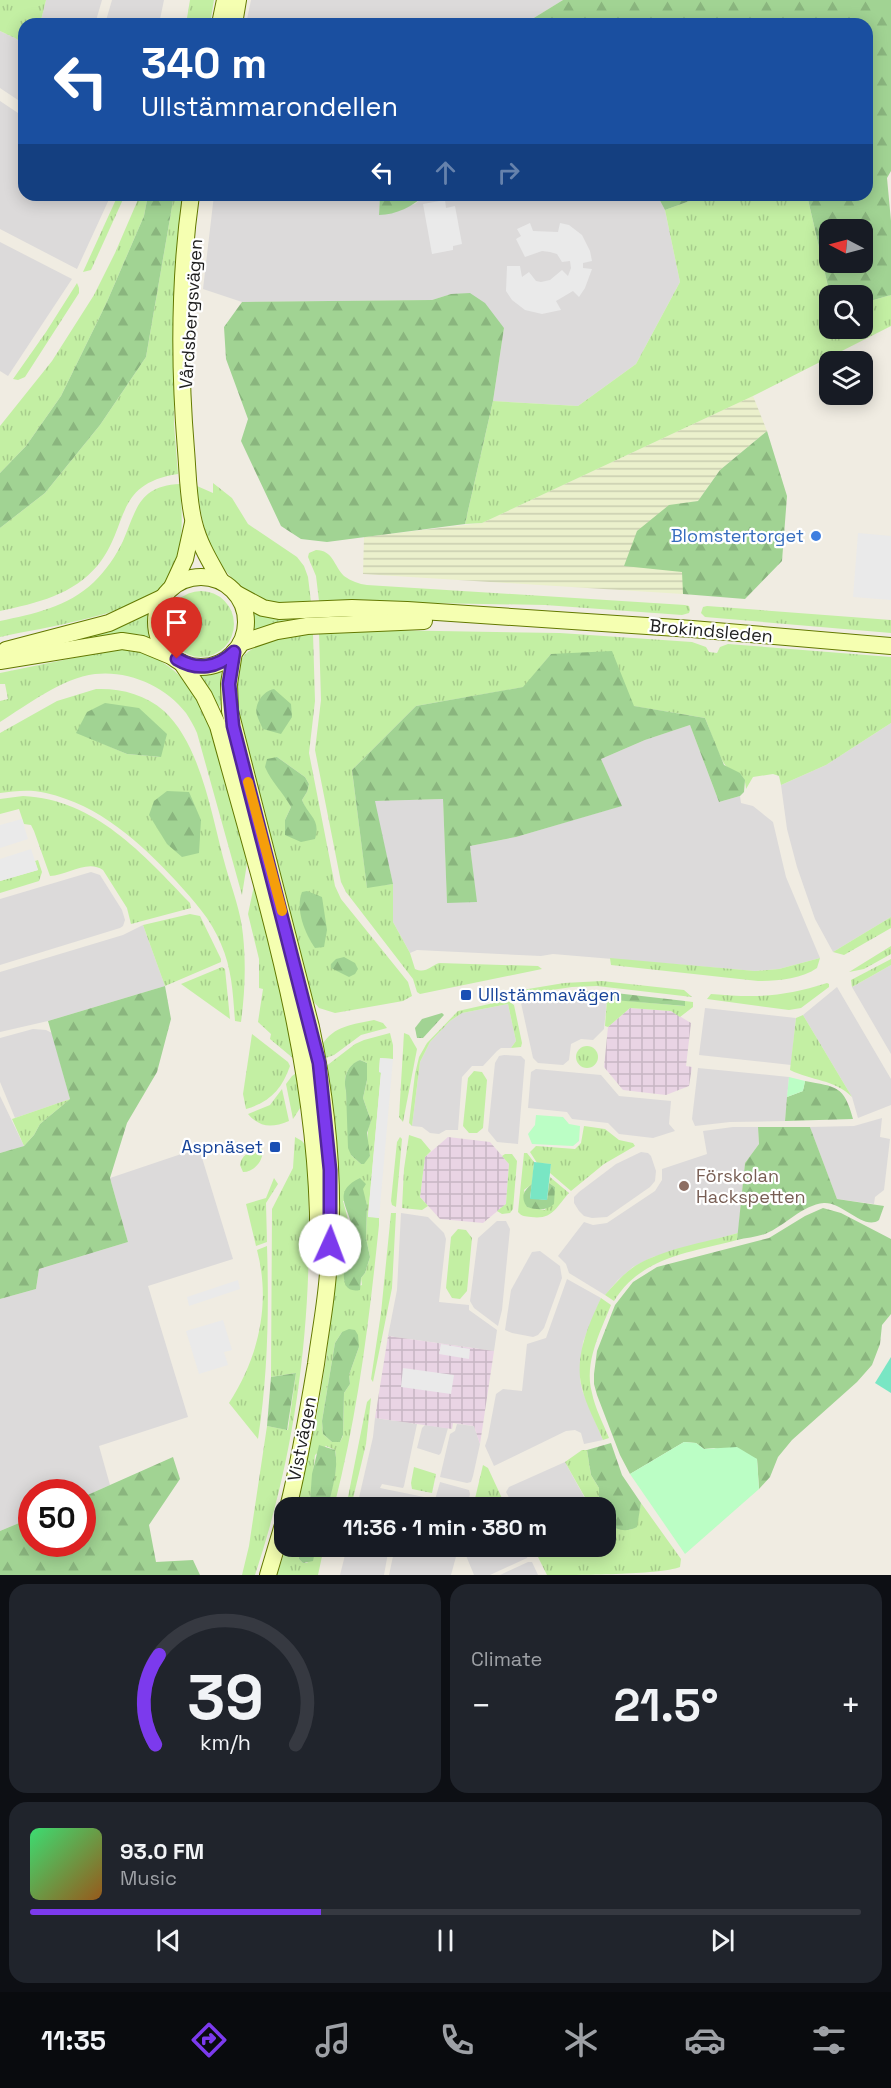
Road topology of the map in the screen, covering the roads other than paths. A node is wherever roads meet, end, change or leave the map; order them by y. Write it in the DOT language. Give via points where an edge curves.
graph roads {
  1 [pos="225,0"];
  2 [pos="238,0"];
  3 [pos="221,18"];
  4 [pos="235,18"];
  5 [pos="190,201"];
  6 [pos="201,201"];
  7 [pos="185,434"];
  8 [pos="194,522"];
  9 [pos="221,581"];
  10 [pos="168,592"];
  11 [pos="237,594"];
  12 [pos="531,618"];
  13 [pos="891,646"];
  14 [pos="238,648"];
  15 [pos="0,652"];
  16 [pos="177,659"];
  17 [pos="0,661"];
  18 [pos="315,1371"];
  19 [pos="291,1497"];
  20 [pos="274,1555"];
  21 [pos="268,1575"];
  1 -- 3 [label="main road"];
  2 -- 4 [label="main road"];
  5 -- 7 [label="main road, Vårdsbergsvägen" via="180,327"];
  6 -- 7 [label="main road, Vårdsbergsvägen" via="190,286"];
  7 -- 8 [label="main road, Vårdsbergsvägen"];
  8 -- 9 [label="main road, Vårdsbergsvägen" via="201,545"];
  8 -- 10 [label="main road, Vårdsbergsvägen" via="185,559"];
  9 -- 10 [label="main road" via="192,578"];
  9 -- 11 [label="main road"];
  10 -- 15 [label="main road" via="99,626"];
  10 -- 16 [label="main road" via="158,610 156,625 160,639"];
  11 -- 12 [label="main road, Brokindsleden" via="263,608 279,611 352,608"];
  11 -- 14 [label="main road" via="246,618 246,631"];
  12 -- 13 [label="main road, Brokindsleden"];
  12 -- 14 [label="main road, Brokindsleden" via="307,626 277,631"];
  14 -- 16 [label="main road" via="210,666 195,666"];
  14 -- 18 [label="main road, Vistvägen" via="229,684 233,726 311,1027 326,1119 330,1245"];
  16 -- 17 [label="main road" via="142,644 122,641"];
  16 -- 18 [label="main road, Vistvägen" via="204,696 218,726 298,1029 317,1171"];
  18 -- 19 [label="main road, Vistvägen"];
  20 -- 21 [label="main road"];
}
